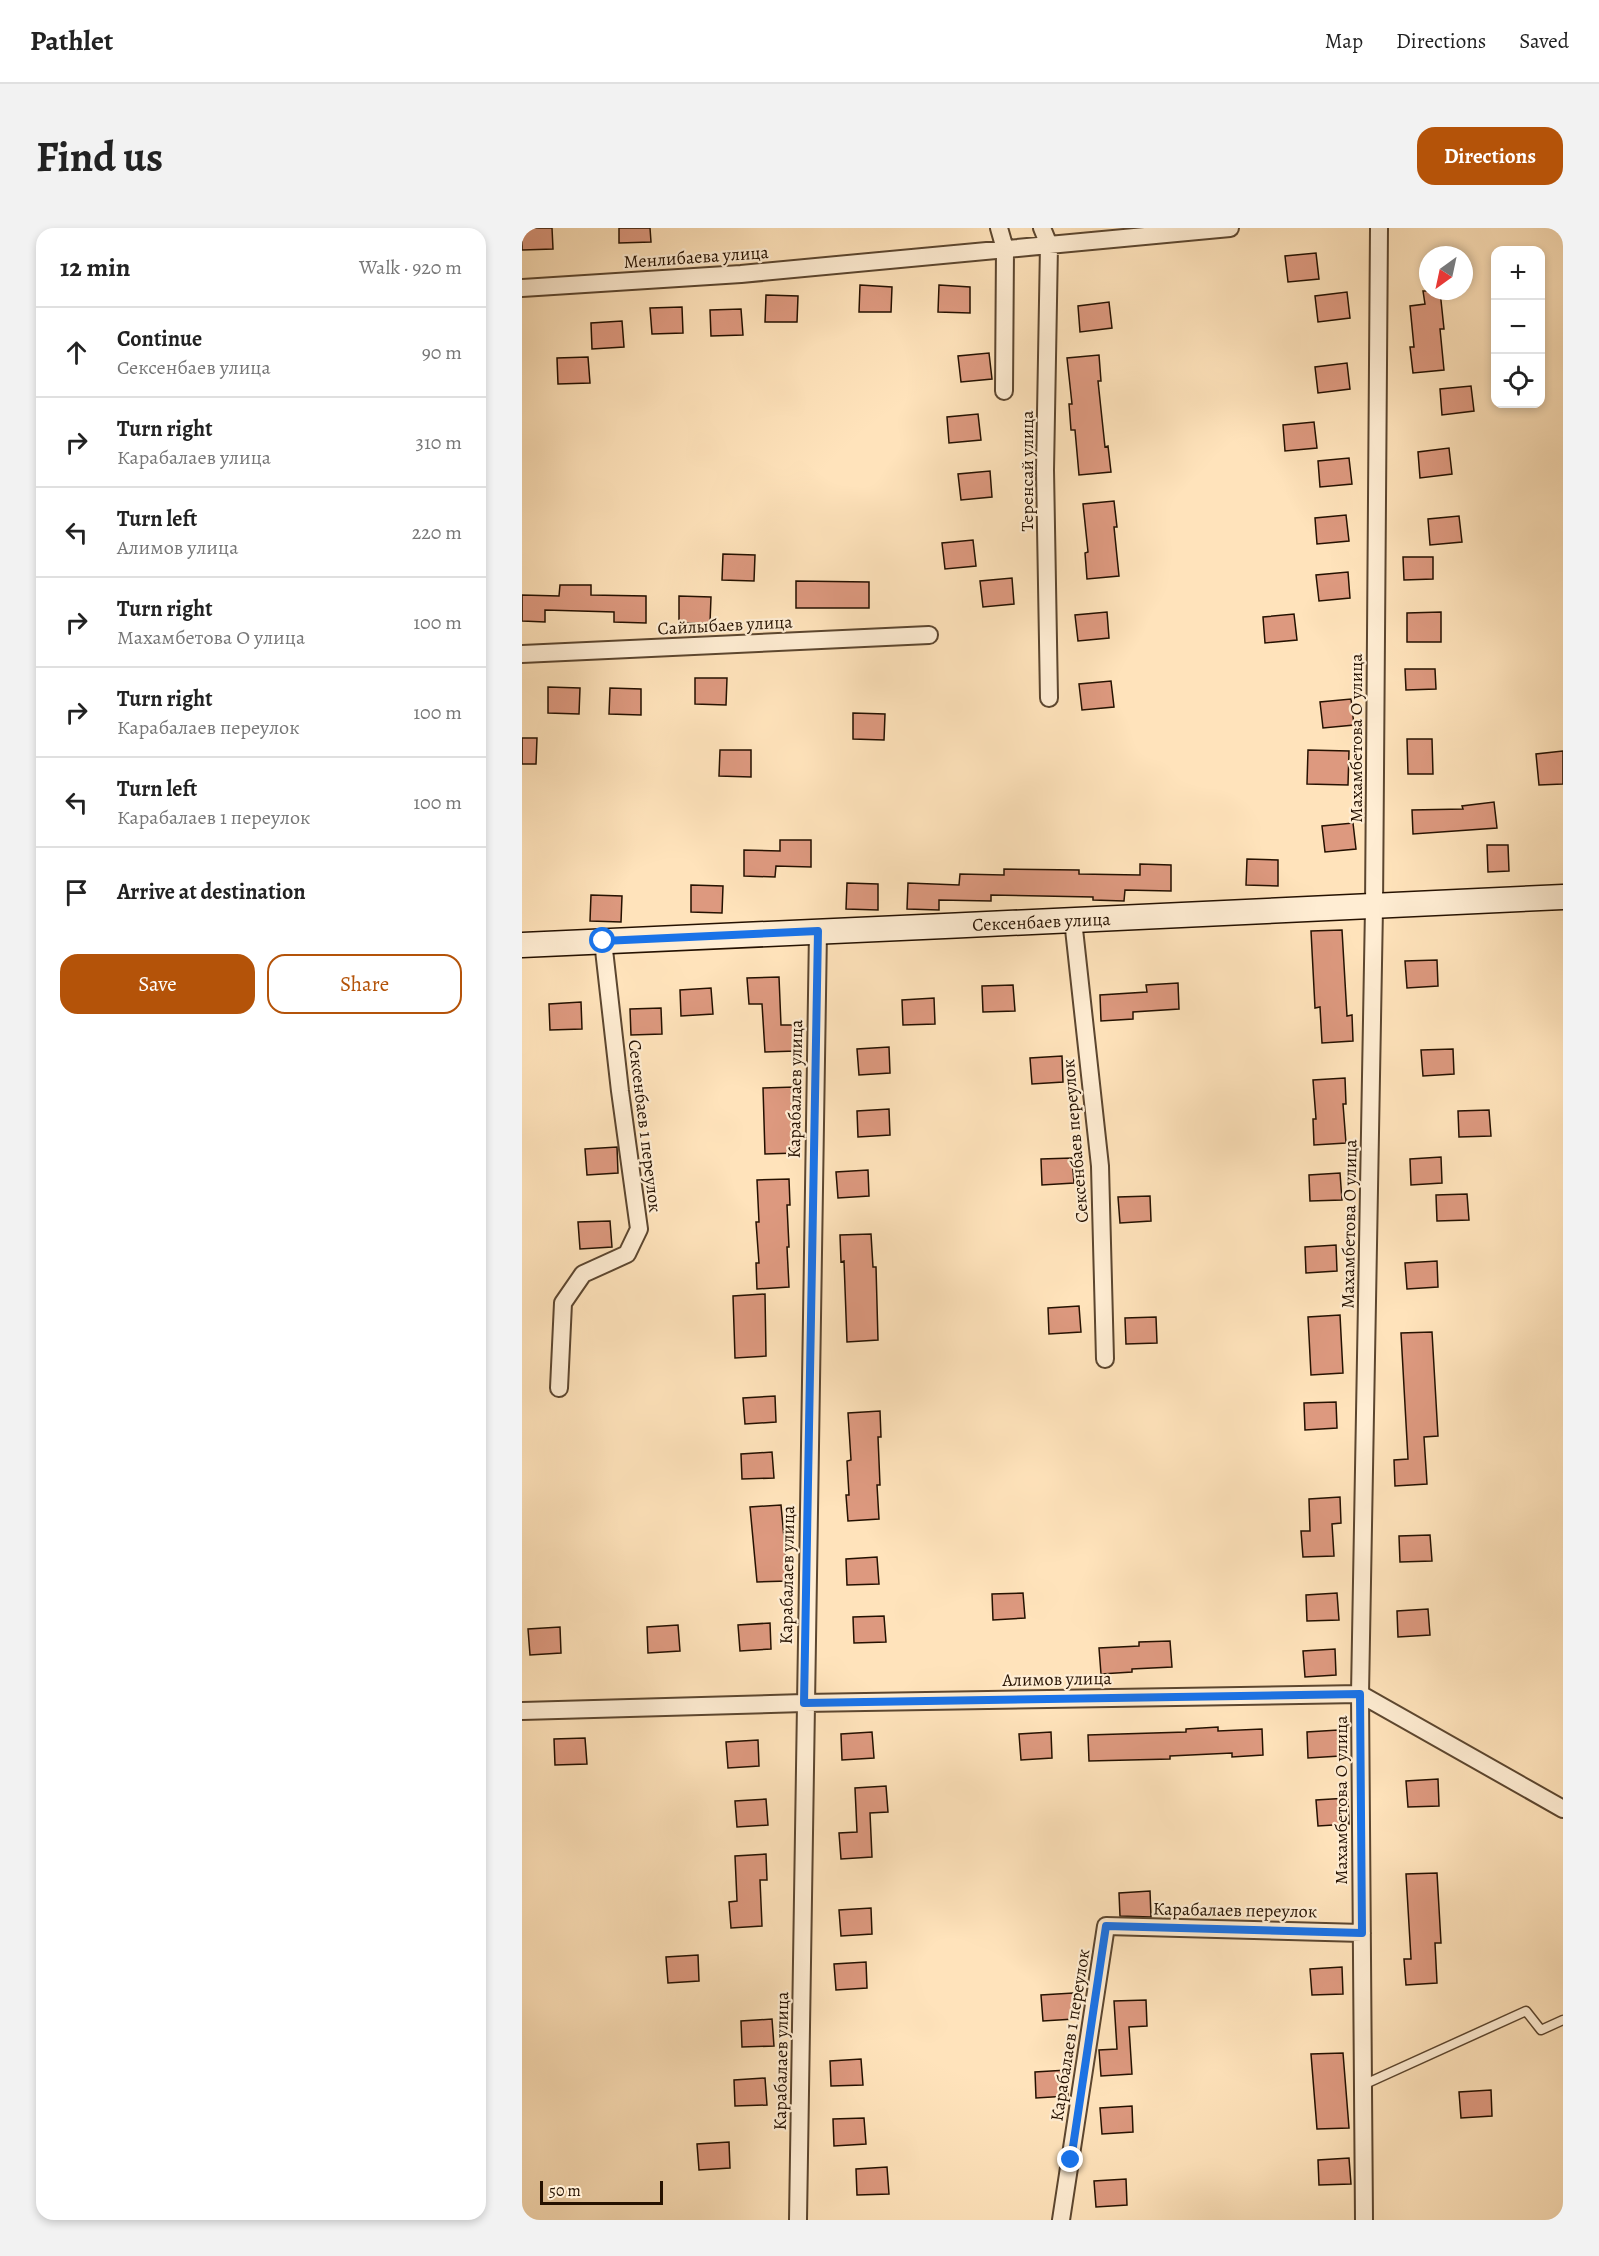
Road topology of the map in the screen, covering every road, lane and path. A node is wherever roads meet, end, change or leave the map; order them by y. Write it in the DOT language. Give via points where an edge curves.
graph roads {
  1 [pos="999,228"];
  2 [pos="1042,228"];
  3 [pos="1230,228"];
  4 [pos="1379,228"];
  5 [pos="1049,245"];
  6 [pos="1005,249"];
  7 [pos="522,288"];
  8 [pos="1004,391"];
  9 [pos="929,634"];
  10 [pos="522,654"];
  11 [pos="1049,698"];
  12 [pos="1563,897"];
  13 [pos="1374,908"];
  14 [pos="1073,920"];
  15 [pos="818,931"];
  16 [pos="603,941"];
  17 [pos="522,945"];
  18 [pos="1105,1359"];
  19 [pos="560,1388"];
  20 [pos="1360,1694"];
  21 [pos="804,1703"];
  22 [pos="522,1712"];
  23 [pos="1563,1809"];
  24 [pos="1106,1926"];
  25 [pos="1362,1933"];
  26 [pos="1563,2020"];
  27 [pos="1363,2085"];
  28 [pos="798,2220"];
  29 [pos="1061,2220"];
  30 [pos="1364,2220"];
  1 -- 6 [label="street, Теренсай улица"];
  2 -- 5 [label="street"];
  3 -- 5 [label="street, Менлибаева улица"];
  4 -- 13 [label="street, Махамбетова О улица"];
  5 -- 6 [label="street, Менлибаева улица"];
  5 -- 11 [label="street, Теренсай улица" via="1045,470"];
  6 -- 7 [label="street, Менлибаева улица" via="741,274"];
  6 -- 8 [label="street, Теренсай улица"];
  9 -- 10 [label="street, Сайлыбаев улица"];
  12 -- 13 [label="street, Сексенбаев улица"];
  13 -- 14 [label="street, Сексенбаев улица"];
  13 -- 20 [label="street, Махамбетова О улица"];
  14 -- 15 [label="street, Сексенбаев улица"];
  14 -- 18 [label="street, Сексенбаев переулок" via="1100,1166"];
  15 -- 16 [label="street, Сексенбаев улица"];
  15 -- 21 [label="street, Карабалаев улица"];
  16 -- 17 [label="street, Сексенбаев улица"];
  16 -- 19 [label="street, Сексенбаев 1 переулок" via="639,1229 627,1254 583,1274 563,1303"];
  20 -- 21 [label="street, Алимов улица"];
  20 -- 23 [label="street"];
  20 -- 25 [label="street, Махамбетова О улица"];
  21 -- 22 [label="street, Алимов улица"];
  21 -- 28 [label="street, Карабалаев улица"];
  24 -- 25 [label="street, Карабалаев переулок"];
  24 -- 29 [label="street, Карабалаев 1 переулок"];
  25 -- 27 [label="street, Махамбетова О улица"];
  26 -- 27 [label="lane" via="1541,2030 1526,2011"];
  27 -- 30 [label="street, Махамбетова О улица"];
}
